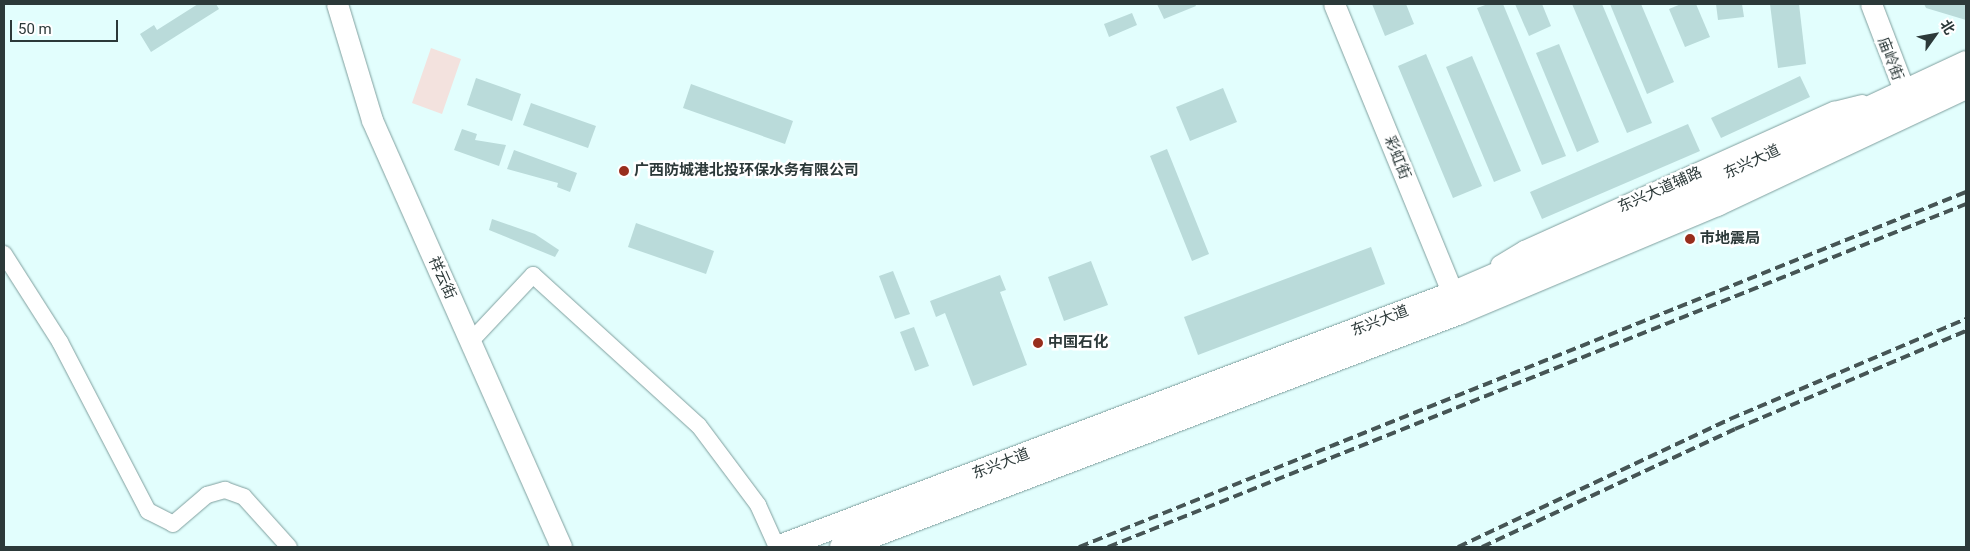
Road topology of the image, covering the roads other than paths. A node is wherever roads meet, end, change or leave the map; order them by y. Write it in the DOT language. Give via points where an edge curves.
graph roads {
  1 [pos="337,4"];
  2 [pos="1334,4"];
  3 [pos="1871,4"];
  4 [pos="1966,63"];
  5 [pos="1966,87"];
  6 [pos="1908,102"];
  7 [pos="1682,188"];
  8 [pos="1585,222"];
  9 [pos="1613,224"];
  10 [pos="4,254"];
  11 [pos="1456,303"];
  12 [pos="470,342"];
  13 [pos="289,547"];
  14 [pos="562,547"];
  15 [pos="779,547"];
  16 [pos="842,547"];
  1 -- 12 [label="street, 祥云街" via="372,120"];
  2 -- 11 [label="street, 彩虹街"];
  3 -- 6 [label="street, 庙岭街"];
  4 -- 6 [label="main road, 东兴大道"];
  5 -- 6 [label="main road, 东兴大道"];
  6 -- 7 [label="main road, 东兴大道"];
  6 -- 11 [label="main road, 东兴大道" via="1717,204"];
  7 -- 8 [label="street, 东兴大道辅路"];
  7 -- 9 [label="main road, 东兴大道"];
  8 -- 9 [label="street"];
  8 -- 11 [label="street, 东兴大道辅路" via="1524,249"];
  9 -- 11 [label="main road, 东兴大道"];
  10 -- 13 [label="street" via="60,342 148,511 173,524 207,495 225,490 244,497"];
  11 -- 15 [label="main road, 东兴大道"];
  11 -- 16 [label="main road, 东兴大道"];
  12 -- 14 [label="street, 祥云街"];
  12 -- 15 [label="street" via="533,275 699,426 758,505"];
}
